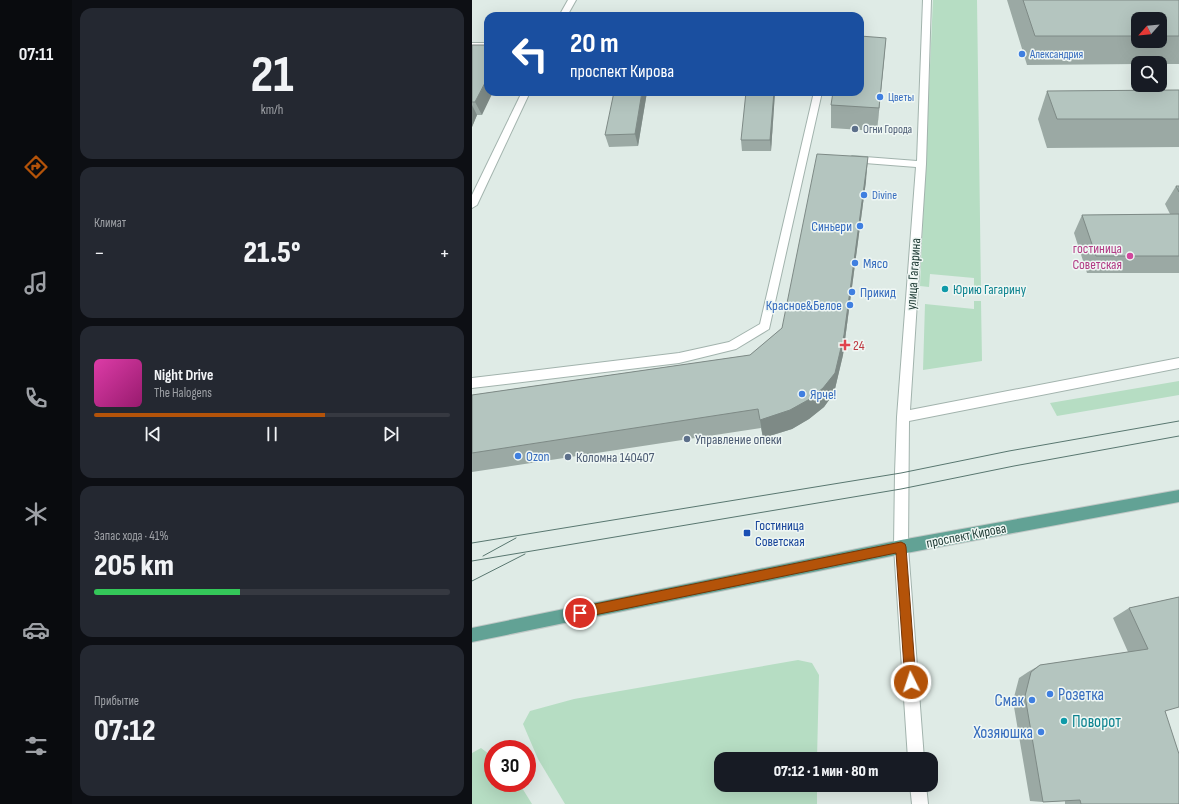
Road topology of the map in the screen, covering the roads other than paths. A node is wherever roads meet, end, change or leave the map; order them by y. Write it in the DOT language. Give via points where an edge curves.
graph roads {
  1 [pos="572,0"];
  2 [pos="927,0"];
  3 [pos="565,12"];
  4 [pos="484,44"];
  5 [pos="472,45"];
  6 [pos="524,96"];
  7 [pos="817,96"];
  8 [pos="842,158"];
  9 [pos="921,164"];
  10 [pos="472,205"];
  11 [pos="1179,363"];
  12 [pos="472,383"];
  13 [pos="903,417"];
  14 [pos="1179,496"];
  15 [pos="901,547"];
  16 [pos="472,635"];
  17 [pos="916,752"];
  18 [pos="919,792"];
  19 [pos="920,804"];
  1 -- 3 [label="street"];
  2 -- 9 [label="street, улица Гагарина"];
  4 -- 5 [label="street"];
  6 -- 10 [label="street"];
  7 -- 12 [label="street" via="808,156 765,326 732,346 680,358"];
  8 -- 9 [label="street"];
  9 -- 13 [label="street, улица Гагарина"];
  11 -- 13 [label="street"];
  13 -- 15 [label="street, улица Гагарина"];
  14 -- 15 [label="main road, проспект Кирова"];
  15 -- 16 [label="main road, проспект Кирова"];
  15 -- 17 [label="street, улица Гагарина"];
  18 -- 19 [label="street"];
}
